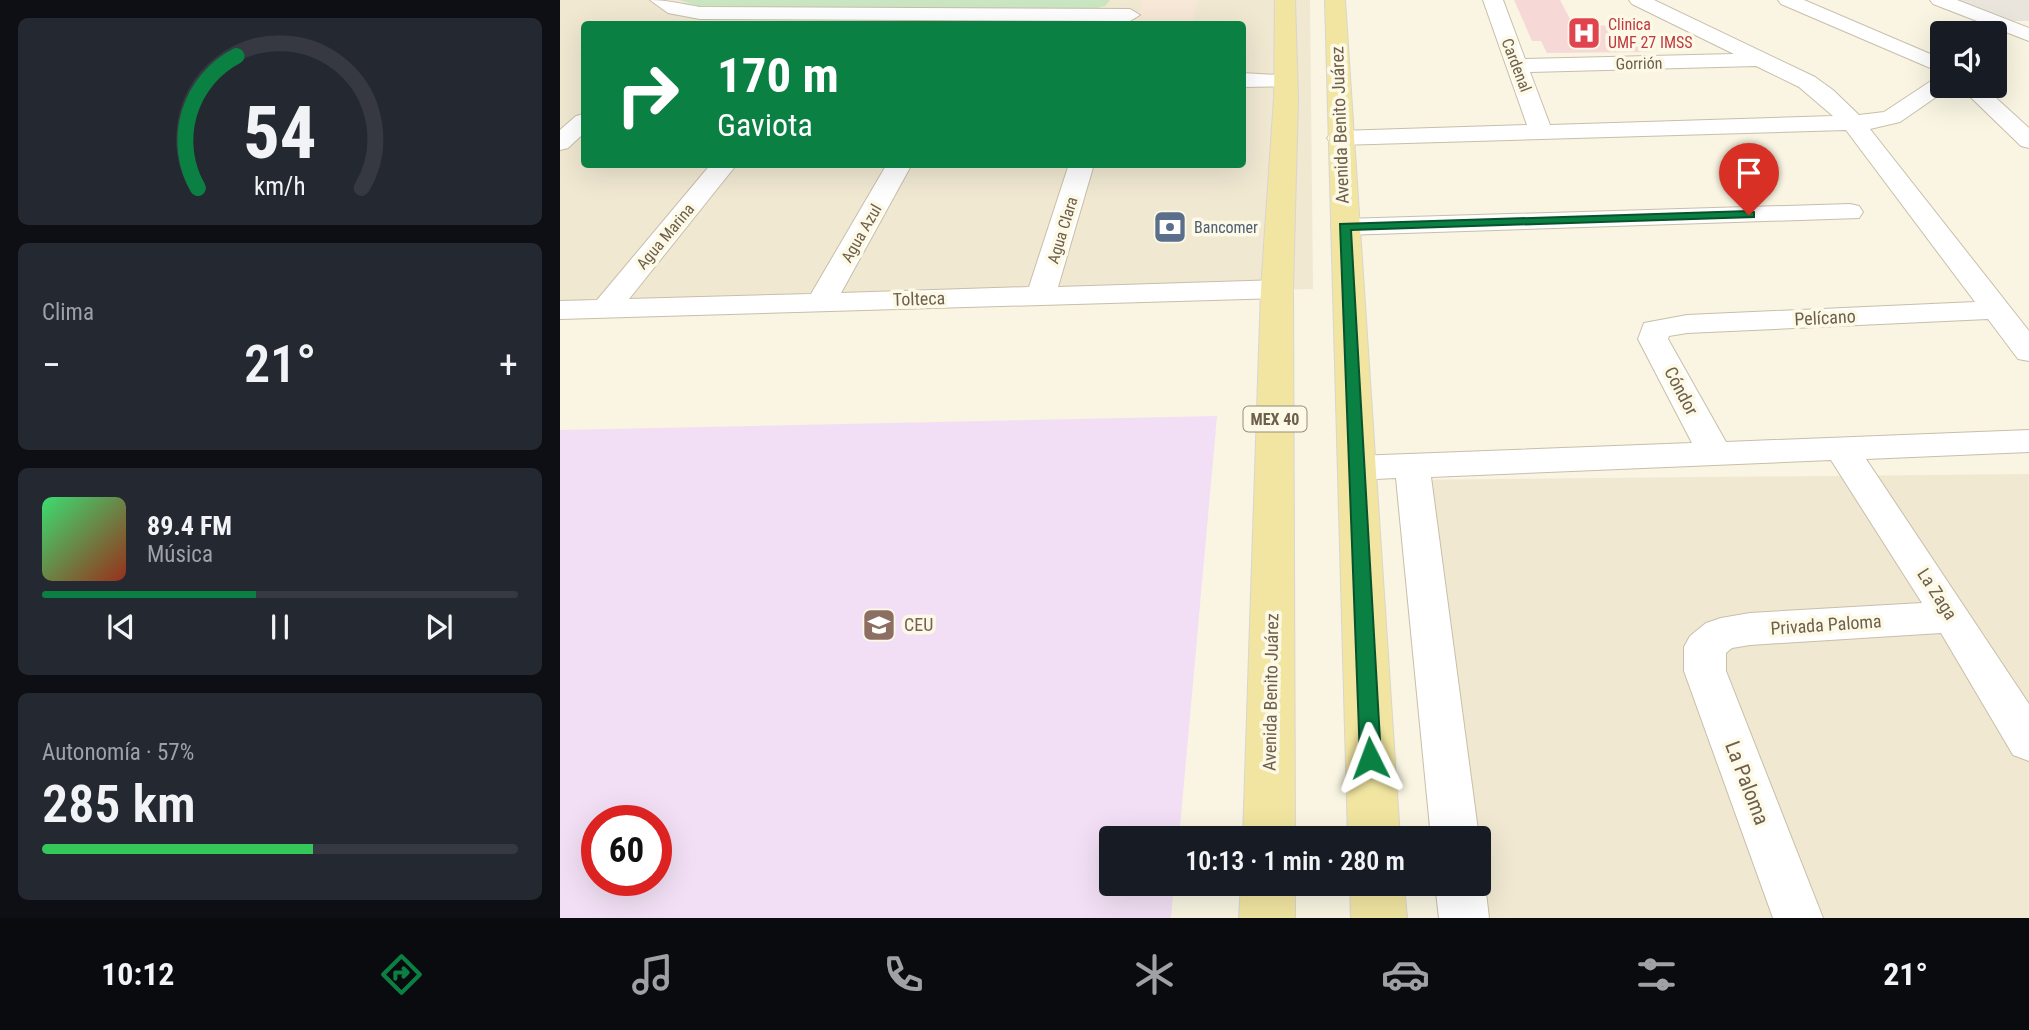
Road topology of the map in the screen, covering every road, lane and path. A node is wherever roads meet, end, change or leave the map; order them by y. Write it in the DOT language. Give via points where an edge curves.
graph roads {
  1 [pos="660,0"];
  2 [pos="1285,0"];
  3 [pos="1335,0"];
  4 [pos="1493,0"];
  5 [pos="1639,0"];
  6 [pos="1788,0"];
  7 [pos="1940,0"];
  8 [pos="1130,13"];
  9 [pos="693,19"];
  10 [pos="985,19"];
  11 [pos="845,20"];
  12 [pos="2027,33"];
  13 [pos="2007,41"];
  14 [pos="1759,60"];
  15 [pos="1930,62"];
  16 [pos="1518,66"];
  17 [pos="1246,80"];
  18 [pos="1286,81"];
  19 [pos="1930,92"];
  20 [pos="1983,98"];
  21 [pos="581,123"];
  22 [pos="1854,124"];
  23 [pos="1541,131"];
  24 [pos="562,138"];
  25 [pos="1339,138"];
  26 [pos="2029,141"];
  27 [pos="722,168"];
  28 [pos="898,168"];
  29 [pos="1081,168"];
  30 [pos="1850,212"];
  31 [pos="1344,227"];
  32 [pos="1277,289"];
  33 [pos="1041,296"];
  34 [pos="821,302"];
  35 [pos="606,308"];
  36 [pos="560,310"];
  37 [pos="1995,310"];
  38 [pos="1655,329"];
  39 [pos="2029,352"];
  40 [pos="2029,441"];
  41 [pos="1841,448"];
  42 [pos="1714,452"];
  43 [pos="1412,466"];
  44 [pos="1356,468"];
  45 [pos="1952,617"];
  46 [pos="1706,647"];
  47 [pos="2029,742"];
  48 [pos="1269,826"];
  49 [pos="1373,826"];
  50 [pos="1454,826"];
  51 [pos="1268,896"];
  52 [pos="1377,896"];
  53 [pos="1462,896"];
  54 [pos="1267,918"];
  55 [pos="1378,918"];
  56 [pos="1464,918"];
  57 [pos="1798,918"];
  1 -- 9 [label="street"];
  2 -- 18 [label="main road, Avenida Benito Juárez / MEX 40"];
  3 -- 25 [label="main road, Avenida Benito Juárez"];
  4 -- 16 [label="street, Cardenal"];
  5 -- 14 [label="street"];
  6 -- 15 [label="street"];
  7 -- 12 [label="street"];
  8 -- 10 [label="street"];
  9 -- 11 [label="street"];
  10 -- 11 [label="street"];
  12 -- 13 [label="street"];
  14 -- 16 [label="street, Gorrión"];
  14 -- 22 [label="street" via="1807,82"];
  16 -- 23 [label="street, Cardenal"];
  17 -- 18 [label="street"];
  18 -- 32 [label="main road, Avenida Benito Juárez / MEX 40"];
  19 -- 22 [label="street" via="1892,117"];
  20 -- 26 [label="street"];
  21 -- 24 [label="street"];
  22 -- 23 [label="street"];
  22 -- 37 [label="street"];
  23 -- 25 [label="street"];
  25 -- 31 [label="main road, Avenida Benito Juárez"];
  27 -- 35 [label="street, Agua Marina"];
  28 -- 34 [label="street, Agua Azul"];
  29 -- 33 [label="street, Agua Clara"];
  30 -- 31 [label="street"];
  31 -- 44 [label="main road, Avenida Benito Juárez"];
  32 -- 33 [label="street, Tolteca"];
  32 -- 48 [label="main road, Avenida Benito Juárez / MEX 40"];
  33 -- 34 [label="street, Tolteca"];
  34 -- 35 [label="street, Tolteca"];
  35 -- 36 [label="street, Tolteca"];
  37 -- 38 [label="street, Pelícano"];
  37 -- 39 [label="street"];
  38 -- 42 [label="street, Cóndor" via="1653,339"];
  40 -- 41 [label="street"];
  41 -- 42 [label="street"];
  41 -- 45 [label="street, La Zaga"];
  42 -- 43 [label="street"];
  43 -- 44 [label="street"];
  43 -- 50 [label="street"];
  44 -- 49 [label="main road, Avenida Benito Juárez"];
  45 -- 46 [label="street, Privada Paloma" via="1750,629 1721,634"];
  45 -- 47 [label="street, La Zaga"];
  46 -- 57 [label="street, La Paloma" via="1705,671"];
  51 -- 54 [label="main road"];
  52 -- 55 [label="main road"];
  53 -- 56 [label="street"];
}
